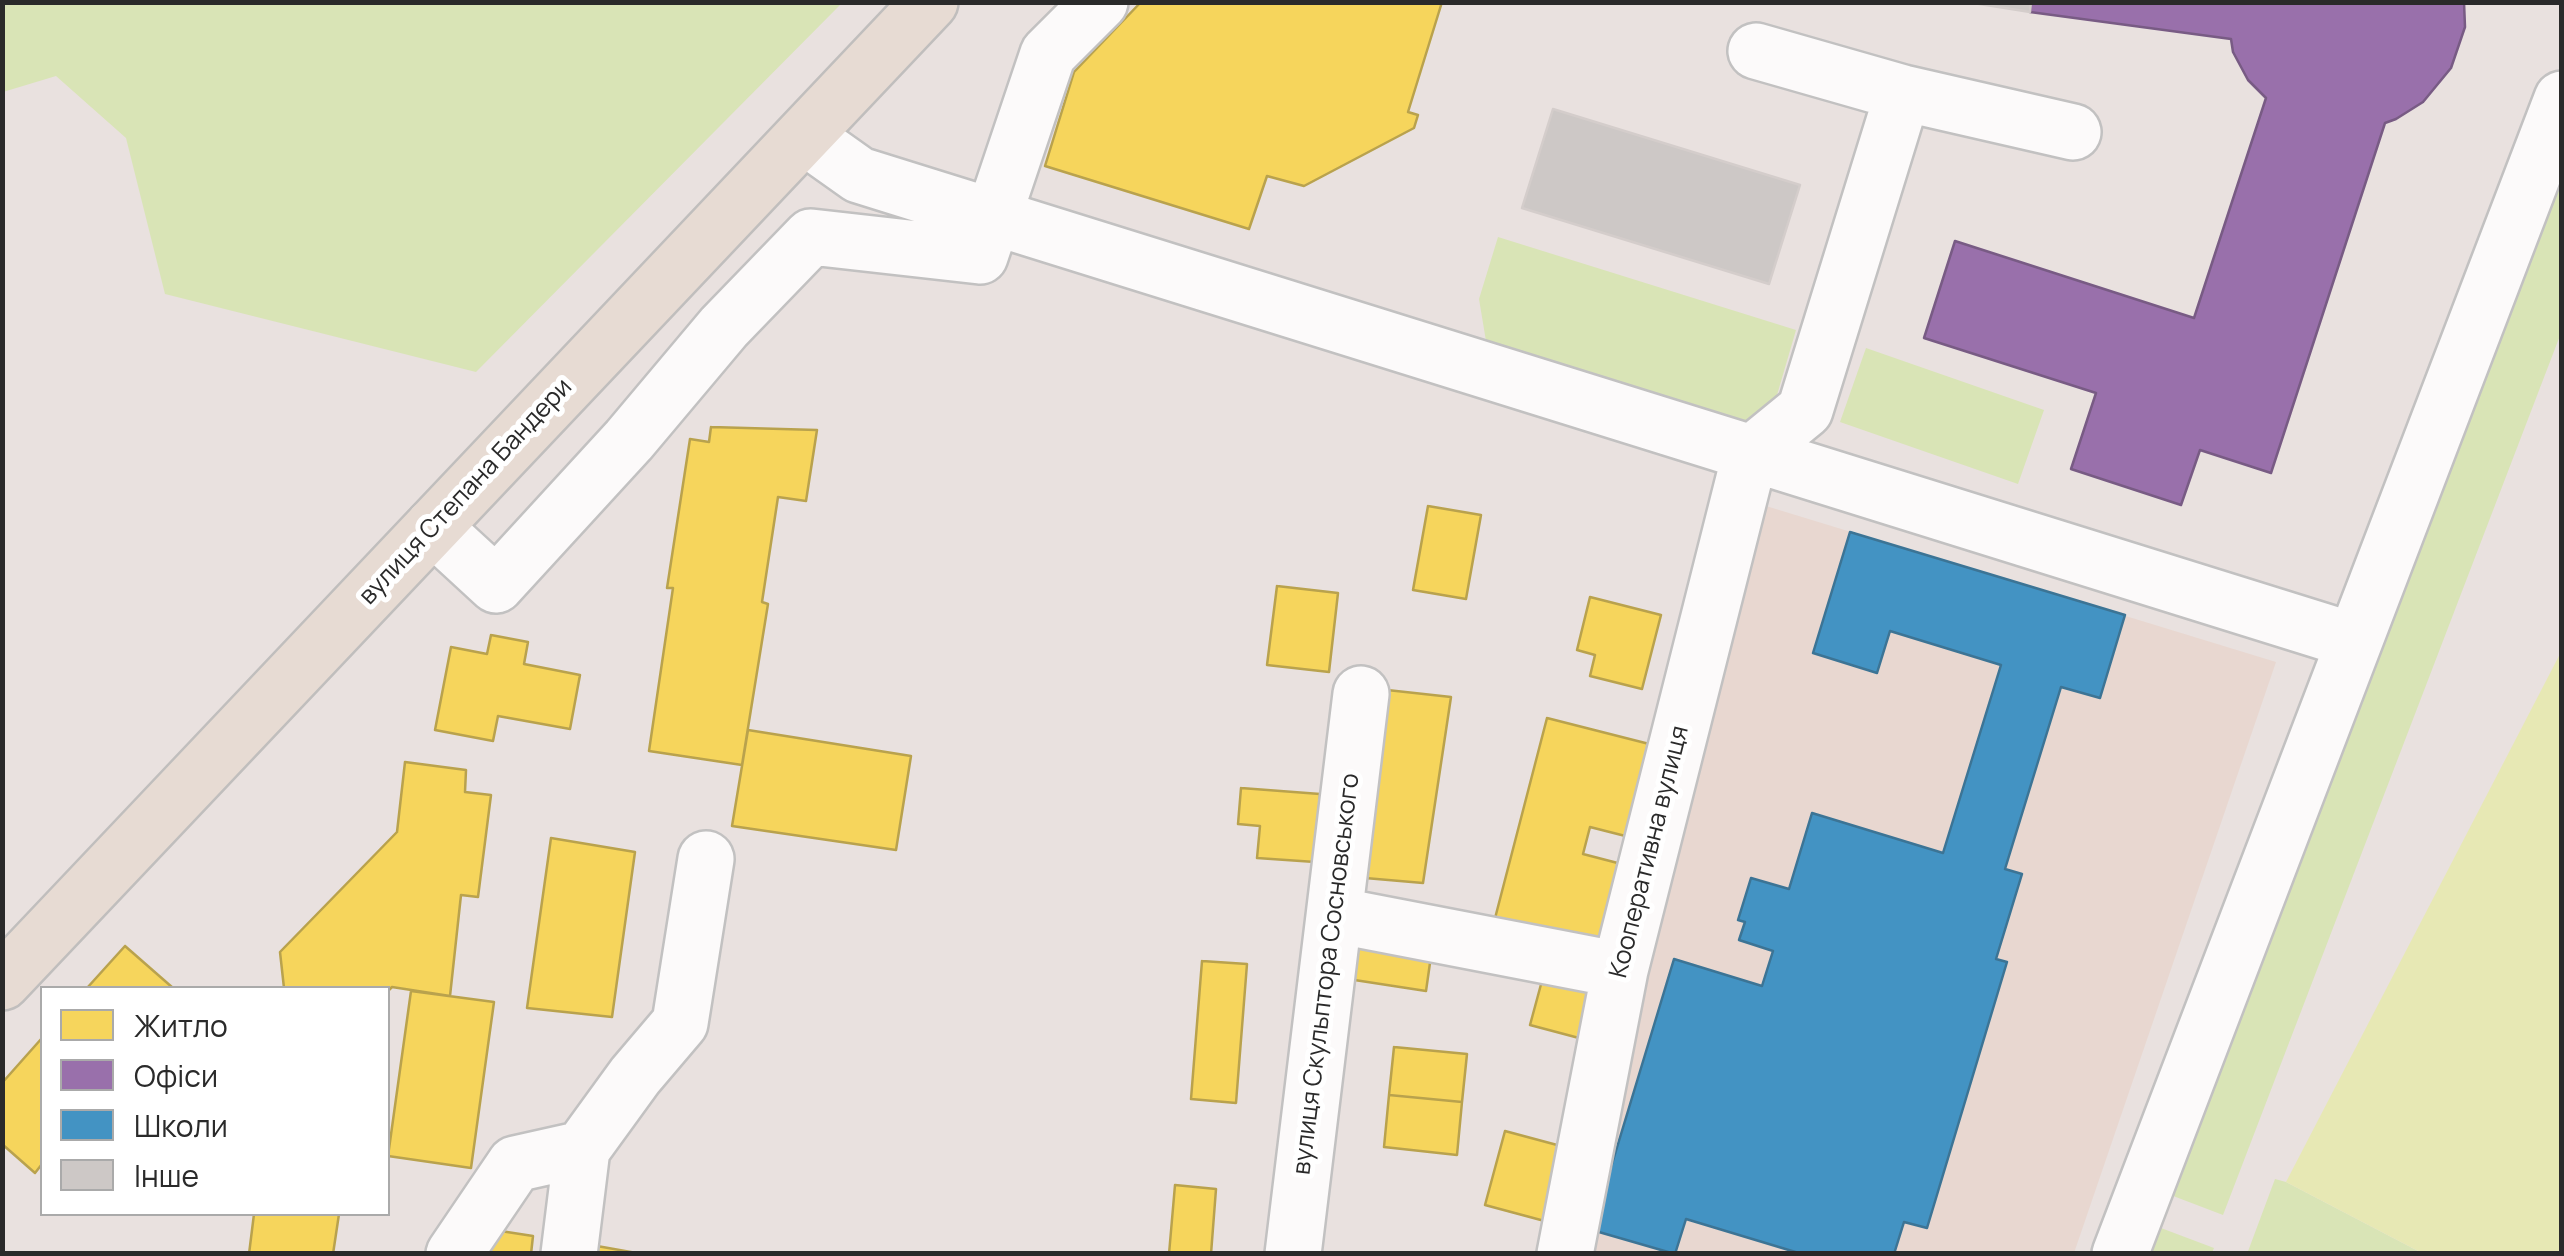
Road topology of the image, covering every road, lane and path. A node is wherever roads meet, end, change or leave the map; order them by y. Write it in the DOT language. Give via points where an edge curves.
graph roads {
  1 [pos="930,2"];
  2 [pos="1100,2"];
  3 [pos="1756,50"];
  4 [pos="1903,94"];
  5 [pos="2562,100"];
  6 [pos="2073,132"];
  7 [pos="804,136"];
  8 [pos="992,218"];
  9 [pos="1750,455"];
  10 [pos="433,527"];
  11 [pos="2354,640"];
  12 [pos="1361,694"];
  13 [pos="706,860"];
  14 [pos="1335,916"];
  15 [pos="1620,970"];
  16 [pos="2,982"];
  17 [pos="582,1149"];
  18 [pos="454,1254"];
  19 [pos="569,1254"];
  20 [pos="1293,1254"];
  21 [pos="1565,1254"];
  22 [pos="2120,1254"];
  1 -- 7 [label="main road, вулиця Степана Бандери"];
  2 -- 8 [label="street" via="1048,54"];
  3 -- 4 [label="street"];
  4 -- 6 [label="street"];
  4 -- 9 [label="street" via="1806,410"];
  5 -- 11 [label="street"];
  7 -- 8 [label="street" via="859,175"];
  7 -- 10 [label="main road, вулиця Степана Бандери"];
  8 -- 9 [label="street"];
  8 -- 10 [label="street" via="980,256 811,237 496,585"];
  9 -- 11 [label="street"];
  9 -- 15 [label="street, Кооперативна вулиця"];
  10 -- 16 [label="main road, вулиця Степана Бандери"];
  11 -- 22 [label="street"];
  12 -- 14 [label="street, вулиця Скульптора Сосновського"];
  13 -- 17 [label="street" via="680,1023"];
  14 -- 15 [label="street"];
  14 -- 20 [label="street, вулиця Скульптора Сосновського"];
  15 -- 21 [label="street, Кооперативна вулиця"];
  17 -- 18 [label="street" via="515,1164"];
  17 -- 19 [label="street"];
}
